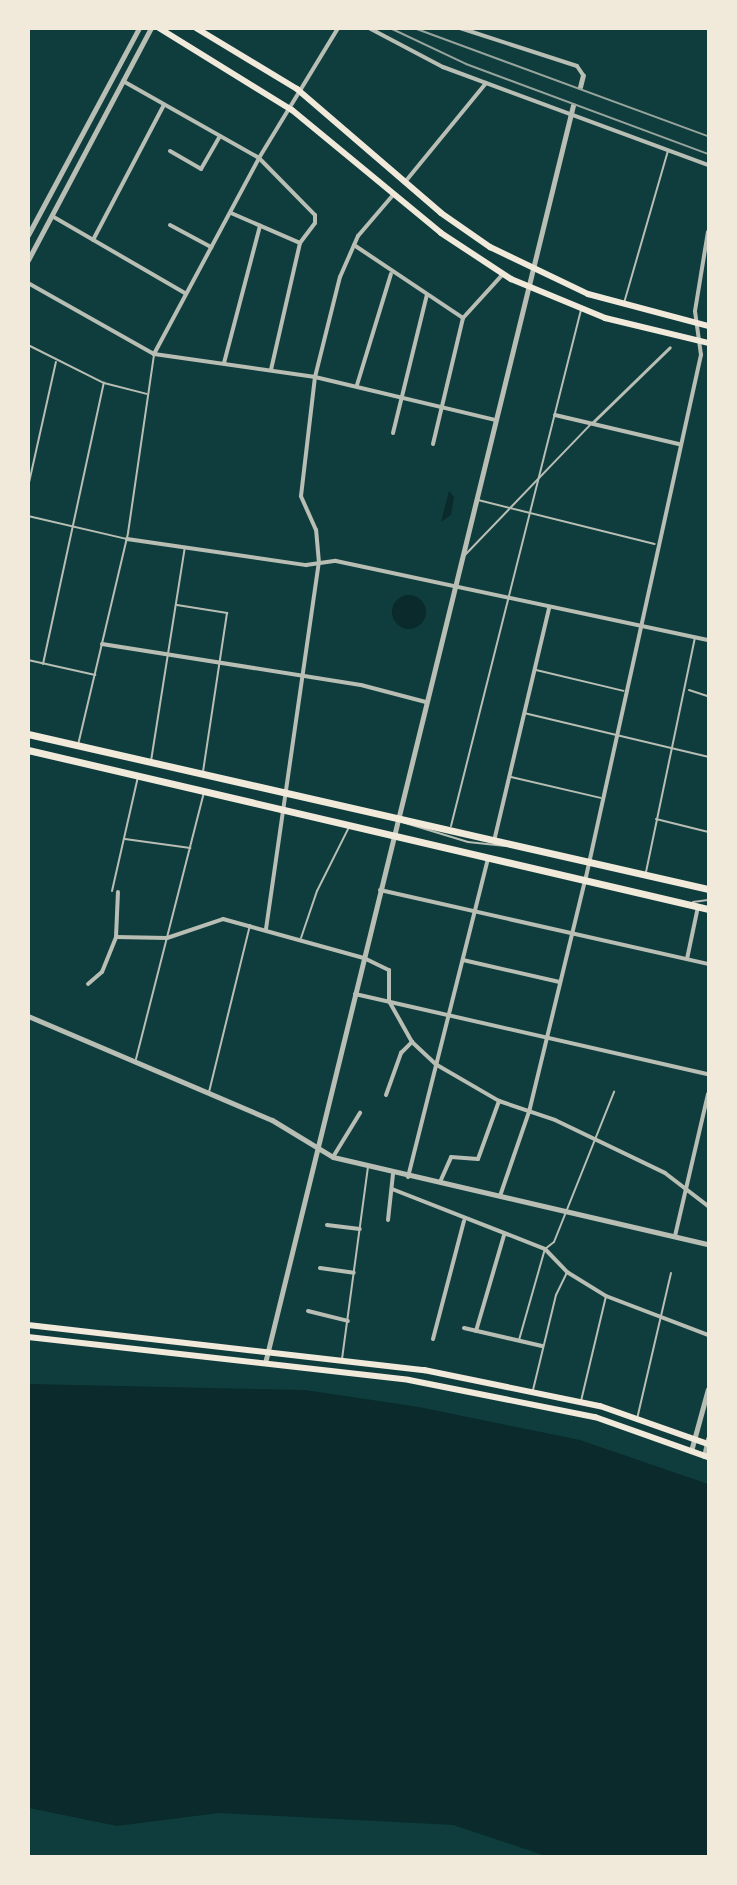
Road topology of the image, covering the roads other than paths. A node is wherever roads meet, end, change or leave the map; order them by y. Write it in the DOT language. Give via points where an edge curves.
graph roads {
  1 [pos="139,28"];
  2 [pos="151,28"];
  3 [pos="159,28"];
  4 [pos="196,28"];
  5 [pos="338,28"];
  6 [pos="369,28"];
  7 [pos="460,28"];
  8 [pos="583,75"];
  9 [pos="123,81"];
  10 [pos="486,83"];
  11 [pos="580,87"];
  12 [pos="302,93"];
  13 [pos="164,105"];
  14 [pos="573,105"];
  15 [pos="292,110"];
  16 [pos="569,116"];
  17 [pos="220,136"];
  18 [pos="170,151"];
  19 [pos="668,151"];
  20 [pos="259,158"];
  21 [pos="708,165"];
  22 [pos="405,182"];
  23 [pos="393,195"];
  24 [pos="231,213"];
  25 [pos="52,216"];
  26 [pos="170,225"];
  27 [pos="260,226"];
  28 [pos="708,232"];
  29 [pos="28,236"];
  30 [pos="93,240"];
  31 [pos="300,243"];
  32 [pos="354,245"];
  33 [pos="211,247"];
  34 [pos="28,260"];
  35 [pos="531,270"];
  36 [pos="391,274"];
  37 [pos="503,274"];
  38 [pos="28,283"];
  39 [pos="526,286"];
  40 [pos="185,293"];
  41 [pos="427,295"];
  42 [pos="623,306"];
  43 [pos="581,309"];
  44 [pos="463,318"];
  45 [pos="696,323"];
  46 [pos="708,326"];
  47 [pos="699,341"];
  48 [pos="708,343"];
  49 [pos="28,345"];
  50 [pos="670,347"];
  51 [pos="154,354"];
  52 [pos="56,362"];
  53 [pos="224,363"];
  54 [pos="271,370"];
  55 [pos="315,377"];
  56 [pos="104,383"];
  57 [pos="357,385"];
  58 [pos="147,394"];
  59 [pos="401,397"];
  60 [pos="441,408"];
  61 [pos="555,415"];
  62 [pos="495,420"];
  63 [pos="593,422"];
  64 [pos="393,433"];
  65 [pos="433,444"];
  66 [pos="679,444"];
  67 [pos="540,474"];
  68 [pos="28,487"];
  69 [pos="475,499"];
  70 [pos="506,507"];
  71 [pos="530,513"];
  72 [pos="28,516"];
  73 [pos="75,526"];
  74 [pos="127,539"];
  75 [pos="655,544"];
  76 [pos="185,547"];
  77 [pos="460,561"];
  78 [pos="319,563"];
  79 [pos="454,588"];
  80 [pos="508,600"];
  81 [pos="177,605"];
  82 [pos="549,608"];
  83 [pos="638,625"];
  84 [pos="695,638"];
  85 [pos="708,640"];
  86 [pos="102,644"];
  87 [pos="165,655"];
  88 [pos="28,660"];
  89 [pos="43,664"];
  90 [pos="218,665"];
  91 [pos="534,670"];
  92 [pos="95,675"];
  93 [pos="303,676"];
  94 [pos="687,689"];
  95 [pos="624,691"];
  96 [pos="708,696"];
  97 [pos="426,702"];
  98 [pos="524,713"];
  99 [pos="28,734"];
  100 [pos="616,734"];
  101 [pos="78,745"];
  102 [pos="671,748"];
  103 [pos="28,750"];
  104 [pos="708,757"];
  105 [pos="151,762"];
  106 [pos="203,774"];
  107 [pos="139,775"];
  108 [pos="508,776"];
  109 [pos="204,790"];
  110 [pos="287,793"];
  111 [pos="601,798"];
  112 [pos="285,808"];
  113 [pos="398,819"];
  114 [pos="656,819"];
  115 [pos="350,824"];
  116 [pos="451,826"];
  117 [pos="708,832"];
  118 [pos="393,834"];
  119 [pos="495,837"];
  120 [pos="124,839"];
  121 [pos="520,845"];
  122 [pos="190,848"];
  123 [pos="488,856"];
  124 [pos="588,861"];
  125 [pos="645,874"];
  126 [pos="586,877"];
  127 [pos="708,889"];
  128 [pos="380,890"];
  129 [pos="112,891"];
  130 [pos="118,892"];
  131 [pos="708,900"];
  132 [pos="696,904"];
  133 [pos="708,909"];
  134 [pos="475,911"];
  135 [pos="250,925"];
  136 [pos="266,928"];
  137 [pos="572,933"];
  138 [pos="116,937"];
  139 [pos="167,938"];
  140 [pos="301,938"];
  141 [pos="363,958"];
  142 [pos="687,959"];
  143 [pos="463,960"];
  144 [pos="708,964"];
  145 [pos="560,982"];
  146 [pos="88,984"];
  147 [pos="355,994"];
  148 [pos="388,1002"];
  149 [pos="28,1016"];
  150 [pos="450,1016"];
  151 [pos="546,1037"];
  152 [pos="412,1042"];
  153 [pos="135,1062"];
  154 [pos="437,1065"];
  155 [pos="708,1074"];
  156 [pos="615,1092"];
  157 [pos="209,1094"];
  158 [pos="708,1094"];
  159 [pos="386,1095"];
  160 [pos="499,1101"];
  161 [pos="529,1112"];
  162 [pos="360,1113"];
  163 [pos="594,1137"];
  164 [pos="320,1145"];
  165 [pos="333,1157"];
  166 [pos="368,1167"];
  167 [pos="393,1174"];
  168 [pos="408,1177"];
  169 [pos="439,1184"];
  170 [pos="392,1189"];
  171 [pos="687,1189"];
  172 [pos="500,1196"];
  173 [pos="708,1206"];
  174 [pos="564,1212"];
  175 [pos="388,1220"];
  176 [pos="464,1221"];
  177 [pos="327,1225"];
  178 [pos="360,1228"];
  179 [pos="504,1235"];
  180 [pos="675,1236"];
  181 [pos="708,1244"];
  182 [pos="545,1249"];
  183 [pos="320,1268"];
  184 [pos="567,1272"];
  185 [pos="354,1273"];
  186 [pos="671,1273"];
  187 [pos="606,1296"];
  188 [pos="308,1311"];
  189 [pos="662,1317"];
  190 [pos="348,1321"];
  191 [pos="28,1325"];
  192 [pos="464,1328"];
  193 [pos="476,1331"];
  194 [pos="708,1335"];
  195 [pos="28,1338"];
  196 [pos="433,1339"];
  197 [pos="519,1340"];
  198 [pos="542,1346"];
  199 [pos="267,1351"];
  200 [pos="342,1359"];
  201 [pos="265,1363"];
  202 [pos="708,1389"];
  203 [pos="533,1392"];
  204 [pos="581,1401"];
  205 [pos="637,1419"];
  206 [pos="695,1439"];
  207 [pos="708,1442"];
  208 [pos="691,1451"];
  209 [pos="706,1456"];
  1 -- 29 [label="street"];
  2 -- 9 [label="street"];
  3 -- 15 [label="main road"];
  4 -- 12 [label="main road"];
  5 -- 12 [label="street"];
  6 -- 10 [label="street"];
  7 -- 8 [label="street" via="577,66"];
  8 -- 11 [label="street"];
  9 -- 13 [label="street"];
  9 -- 25 [label="street"];
  10 -- 16 [label="street"];
  10 -- 22 [label="street"];
  12 -- 15 [label="street"];
  12 -- 22 [label="main road"];
  13 -- 17 [label="street"];
  13 -- 30 [label="street"];
  14 -- 16 [label="street"];
  15 -- 20 [label="street"];
  15 -- 23 [label="main road"];
  16 -- 19 [label="street"];
  16 -- 35 [label="street"];
  17 -- 18 [label="street" via="201,169"];
  17 -- 20 [label="street"];
  19 -- 21 [label="street"];
  19 -- 42 [label="lane"];
  20 -- 24 [label="street"];
  20 -- 31 [label="street" via="315,215 315,223"];
  22 -- 35 [label="main road" via="470,234"];
  23 -- 32 [label="street"];
  23 -- 37 [label="main road"];
  24 -- 27 [label="street"];
  24 -- 33 [label="street"];
  25 -- 30 [label="street"];
  25 -- 34 [label="street"];
  26 -- 33 [label="street"];
  27 -- 31 [label="street"];
  27 -- 53 [label="street"];
  28 -- 45 [label="street"];
  30 -- 40 [label="street"];
  31 -- 54 [label="street"];
  32 -- 36 [label="street"];
  32 -- 55 [label="street"];
  33 -- 40 [label="street"];
  35 -- 39 [label="street"];
  35 -- 42 [label="main road"];
  36 -- 41 [label="street"];
  36 -- 57 [label="street"];
  37 -- 39 [label="main road"];
  37 -- 44 [label="street"];
  38 -- 51 [label="street"];
  39 -- 43 [label="main road"];
  39 -- 62 [label="street"];
  40 -- 51 [label="street"];
  41 -- 44 [label="street"];
  41 -- 59 [label="street"];
  42 -- 45 [label="main road"];
  43 -- 47 [label="main road"];
  43 -- 61 [label="lane"];
  44 -- 60 [label="street"];
  45 -- 46 [label="main road"];
  45 -- 47 [label="street"];
  47 -- 48 [label="main road"];
  47 -- 66 [label="street"];
  49 -- 52 [label="lane"];
  50 -- 63 [label="street"];
  51 -- 53 [label="street"];
  51 -- 58 [label="lane"];
  52 -- 56 [label="lane"];
  52 -- 68 [label="lane"];
  53 -- 54 [label="street"];
  54 -- 55 [label="street"];
  55 -- 57 [label="street"];
  55 -- 78 [label="street" via="301,496 316,530"];
  56 -- 58 [label="lane"];
  56 -- 73 [label="lane"];
  57 -- 59 [label="street"];
  58 -- 74 [label="lane"];
  59 -- 60 [label="street"];
  59 -- 64 [label="street"];
  60 -- 62 [label="street"];
  60 -- 65 [label="street"];
  61 -- 63 [label="street"];
  61 -- 67 [label="lane"];
  62 -- 69 [label="street"];
  63 -- 66 [label="street"];
  63 -- 67 [label="lane"];
  66 -- 75 [label="street"];
  67 -- 70 [label="lane"];
  67 -- 71 [label="lane"];
  69 -- 70 [label="lane"];
  69 -- 77 [label="street"];
  70 -- 71 [label="lane"];
  70 -- 77 [label="lane"];
  71 -- 75 [label="lane"];
  71 -- 80 [label="lane"];
  72 -- 73 [label="lane"];
  73 -- 74 [label="lane"];
  73 -- 89 [label="lane"];
  74 -- 76 [label="street"];
  74 -- 86 [label="lane"];
  75 -- 83 [label="street"];
  76 -- 78 [label="street"];
  76 -- 81 [label="lane"];
  77 -- 79 [label="street"];
  78 -- 79 [label="street" via="336,561"];
  78 -- 93 [label="street"];
  79 -- 80 [label="street"];
  79 -- 97 [label="street"];
  80 -- 82 [label="street"];
  80 -- 116 [label="lane"];
  81 -- 87 [label="lane"];
  81 -- 90 [label="lane" via="227,613"];
  82 -- 83 [label="street"];
  82 -- 91 [label="street"];
  83 -- 84 [label="street"];
  83 -- 95 [label="street"];
  84 -- 85 [label="street"];
  84 -- 94 [label="lane"];
  86 -- 87 [label="street"];
  86 -- 92 [label="lane"];
  87 -- 90 [label="street"];
  87 -- 105 [label="lane"];
  88 -- 89 [label="lane"];
  89 -- 92 [label="lane"];
  90 -- 93 [label="street"];
  90 -- 106 [label="lane"];
  91 -- 95 [label="lane"];
  91 -- 98 [label="street"];
  92 -- 101 [label="lane"];
  93 -- 97 [label="street"];
  93 -- 110 [label="street"];
  94 -- 96 [label="lane"];
  94 -- 102 [label="lane"];
  95 -- 100 [label="street"];
  97 -- 113 [label="street"];
  98 -- 100 [label="lane"];
  98 -- 108 [label="street"];
  99 -- 101 [label="main road"];
  100 -- 102 [label="lane"];
  100 -- 111 [label="street"];
  101 -- 105 [label="main road"];
  102 -- 104 [label="lane"];
  102 -- 114 [label="lane"];
  103 -- 107 [label="main road"];
  105 -- 106 [label="main road"];
  106 -- 110 [label="main road"];
  107 -- 109 [label="main road"];
  107 -- 120 [label="lane"];
  108 -- 111 [label="lane"];
  108 -- 119 [label="street"];
  109 -- 112 [label="main road"];
  109 -- 122 [label="lane"];
  110 -- 112 [label="street"];
  110 -- 113 [label="main road"];
  111 -- 124 [label="street"];
  112 -- 115 [label="main road"];
  112 -- 136 [label="street"];
  113 -- 116 [label="main road"];
  113 -- 118 [label="street"];
  113 -- 121 [label="lane" via="408,828 468,842"];
  114 -- 117 [label="lane"];
  114 -- 125 [label="lane"];
  115 -- 118 [label="main road"];
  115 -- 140 [label="lane" via="347,840 317,891"];
  116 -- 119 [label="main road"];
  118 -- 123 [label="main road"];
  118 -- 128 [label="street"];
  119 -- 121 [label="main road"];
  120 -- 122 [label="lane"];
  120 -- 129 [label="lane"];
  121 -- 124 [label="main road"];
  122 -- 139 [label="lane"];
  123 -- 126 [label="main road"];
  123 -- 134 [label="street"];
  124 -- 125 [label="main road"];
  124 -- 126 [label="street"];
  125 -- 127 [label="main road"];
  126 -- 132 [label="main road"];
  126 -- 137 [label="street"];
  128 -- 134 [label="street"];
  128 -- 141 [label="street"];
  130 -- 138 [label="street"];
  131 -- 132 [label="lane"];
  132 -- 133 [label="main road"];
  132 -- 142 [label="street"];
  134 -- 137 [label="street"];
  134 -- 143 [label="street"];
  135 -- 136 [label="street"];
  135 -- 139 [label="street" via="223,919"];
  135 -- 157 [label="lane"];
  136 -- 140 [label="street"];
  137 -- 142 [label="street"];
  137 -- 145 [label="street"];
  138 -- 139 [label="street"];
  138 -- 146 [label="street" via="102,972"];
  139 -- 153 [label="lane"];
  140 -- 141 [label="street"];
  141 -- 147 [label="street"];
  141 -- 148 [label="street" via="388,970"];
  142 -- 144 [label="street"];
  143 -- 145 [label="street"];
  143 -- 150 [label="street"];
  145 -- 151 [label="street"];
  147 -- 148 [label="street"];
  147 -- 164 [label="street"];
  148 -- 150 [label="street"];
  148 -- 152 [label="street"];
  149 -- 153 [label="street"];
  150 -- 151 [label="street"];
  150 -- 154 [label="street"];
  151 -- 155 [label="street"];
  151 -- 161 [label="street"];
  152 -- 154 [label="street"];
  152 -- 159 [label="street" via="401,1053"];
  153 -- 157 [label="street"];
  154 -- 160 [label="street"];
  154 -- 168 [label="street"];
  156 -- 163 [label="lane"];
  157 -- 164 [label="street"];
  158 -- 171 [label="street"];
  160 -- 161 [label="street"];
  160 -- 169 [label="street" via="478,1159 451,1157"];
  161 -- 163 [label="street"];
  161 -- 172 [label="street"];
  162 -- 165 [label="street"];
  163 -- 171 [label="street"];
  163 -- 174 [label="lane"];
  164 -- 165 [label="street"];
  164 -- 199 [label="street"];
  165 -- 166 [label="street"];
  166 -- 167 [label="street"];
  166 -- 178 [label="lane"];
  167 -- 168 [label="street"];
  167 -- 170 [label="street"];
  168 -- 169 [label="street"];
  169 -- 172 [label="street"];
  170 -- 175 [label="street"];
  170 -- 176 [label="street"];
  171 -- 173 [label="street"];
  171 -- 180 [label="street"];
  172 -- 174 [label="street"];
  174 -- 180 [label="street"];
  174 -- 182 [label="lane" via="554,1242"];
  176 -- 179 [label="street"];
  176 -- 196 [label="street"];
  177 -- 178 [label="street"];
  178 -- 185 [label="lane"];
  179 -- 182 [label="street"];
  179 -- 193 [label="street"];
  180 -- 181 [label="street"];
  182 -- 184 [label="street"];
  182 -- 197 [label="lane"];
  183 -- 185 [label="street"];
  184 -- 187 [label="street"];
  184 -- 198 [label="lane"];
  185 -- 190 [label="lane"];
  186 -- 189 [label="lane"];
  187 -- 189 [label="street"];
  187 -- 204 [label="lane"];
  188 -- 190 [label="street"];
  189 -- 194 [label="street"];
  189 -- 205 [label="lane"];
  190 -- 200 [label="lane"];
  191 -- 199 [label="main road"];
  192 -- 193 [label="street"];
  193 -- 197 [label="street"];
  195 -- 201 [label="main road"];
  197 -- 198 [label="street"];
  198 -- 203 [label="lane"];
  199 -- 200 [label="main road"];
  199 -- 201 [label="street"];
  200 -- 203 [label="main road"];
  201 -- 208 [label="main road" via="409,1380 595,1417"];
  202 -- 206 [label="street"];
  203 -- 204 [label="main road"];
  204 -- 205 [label="main road"];
  205 -- 206 [label="main road"];
  206 -- 207 [label="main road"];
  206 -- 208 [label="street"];
  207 -- 209 [label="street"];
  208 -- 209 [label="main road"];
}
